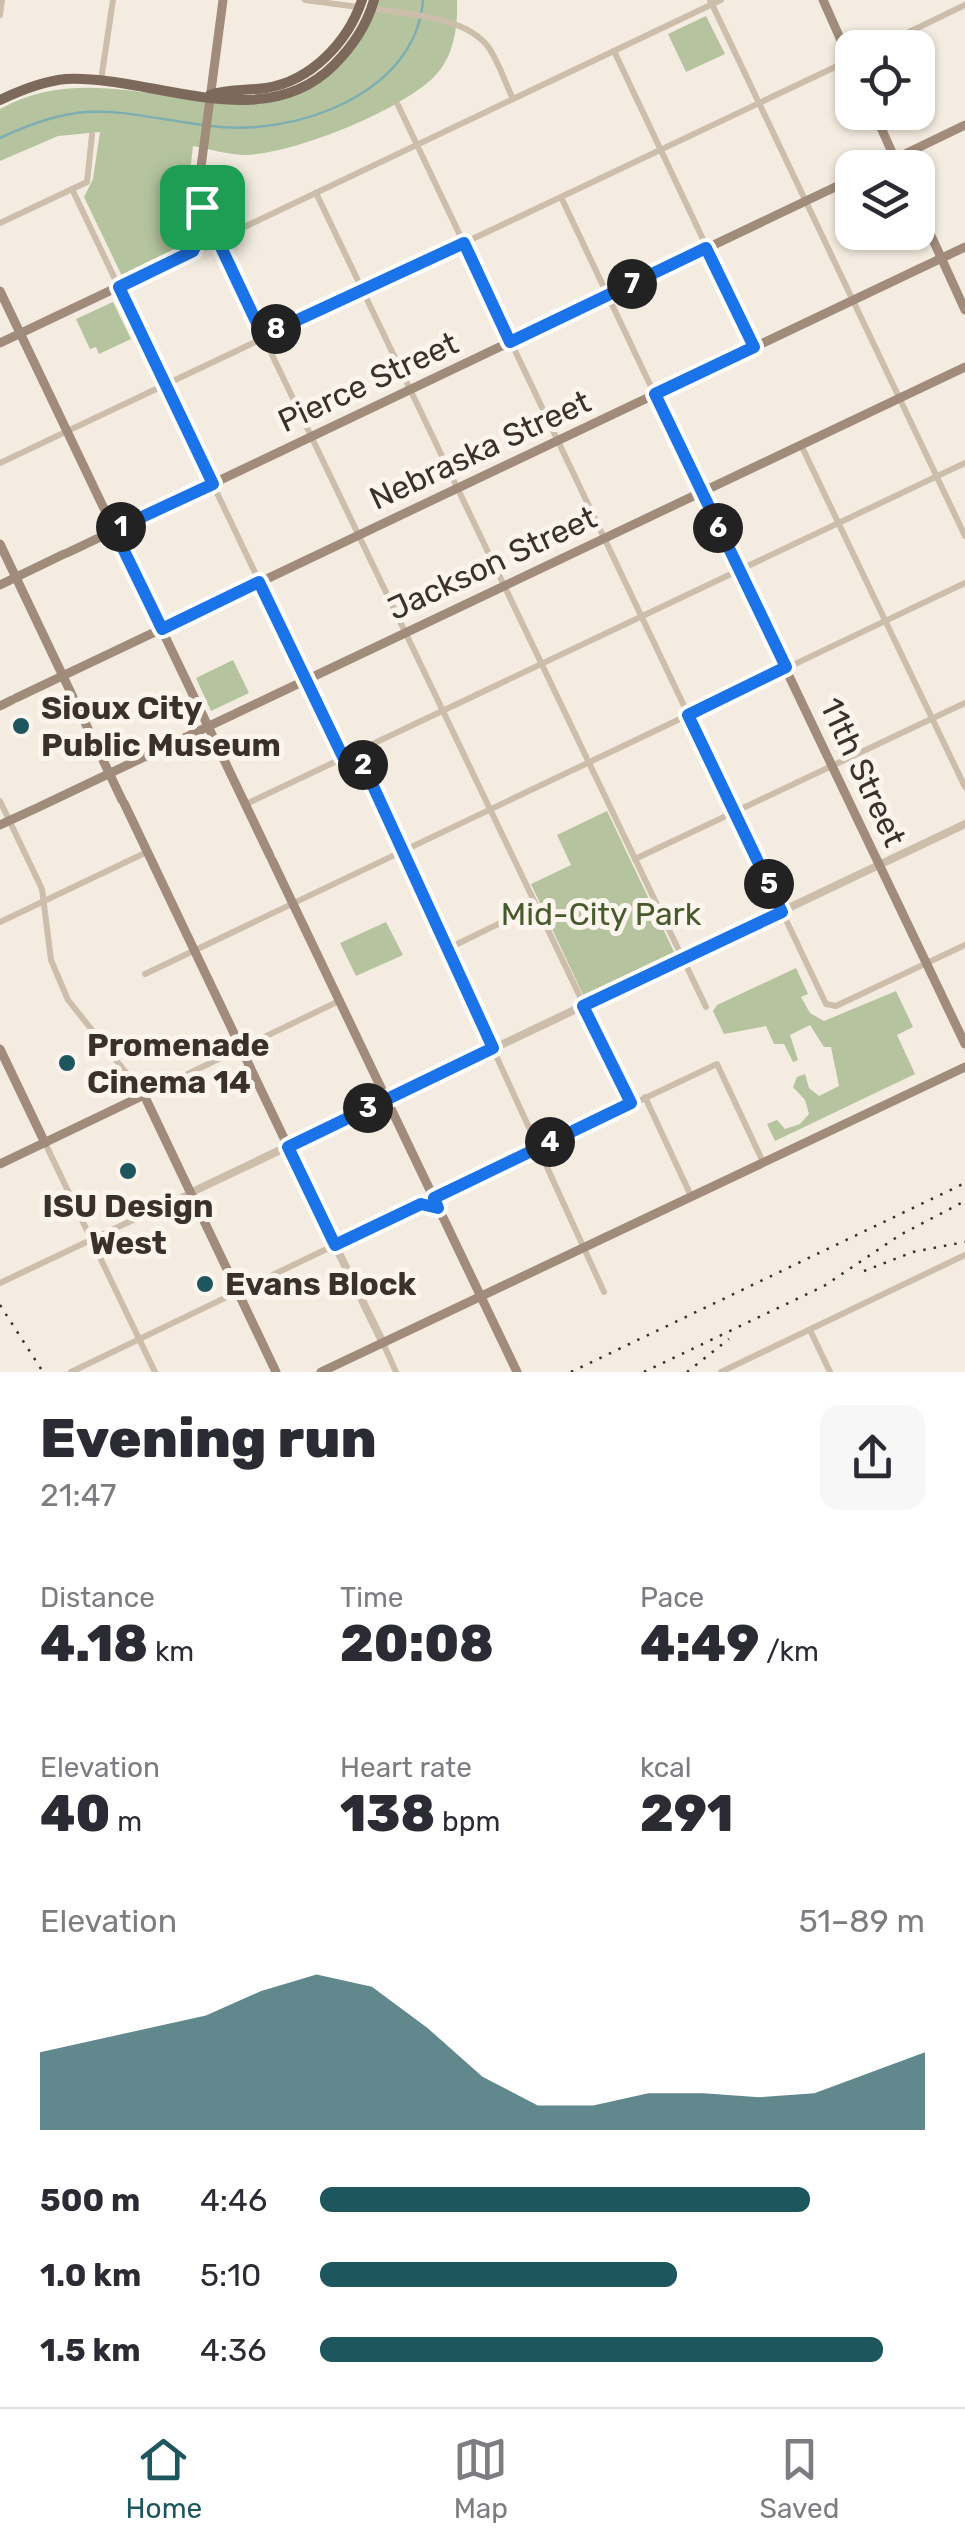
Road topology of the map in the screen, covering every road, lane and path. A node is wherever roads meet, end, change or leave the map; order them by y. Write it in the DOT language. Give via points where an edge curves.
graph roads {
  1 [pos="2,0"];
  2 [pos="113,0"];
  3 [pos="223,0"];
  4 [pos="304,0"];
  5 [pos="721,0"];
  6 [pos="823,0"];
  7 [pos="711,2"];
  8 [pos="367,4"];
  9 [pos="965,5"];
  10 [pos="0,15"];
  11 [pos="837,30"];
  12 [pos="913,30"];
  13 [pos="614,51"];
  14 [pos="835,69"];
  15 [pos="101,80"];
  16 [pos="210,95"];
  17 [pos="513,99"];
  18 [pos="0,100"];
  19 [pos="758,103"];
  20 [pos="398,105"];
  21 [pos="965,125"];
  22 [pos="92,135"];
  23 [pos="416,145"];
  24 [pos="660,149"];
  25 [pos="920,150"];
  26 [pos="835,187"];
  27 [pos="72,189"];
  28 [pos="316,192"];
  29 [pos="561,197"];
  30 [pos="805,201"];
  31 [pos="202,207"];
  32 [pos="0,223"];
  33 [pos="217,240"];
  34 [pos="464,243"];
  35 [pos="935,244"];
  36 [pos="965,247"];
  37 [pos="706,248"];
  38 [pos="193,251"];
  39 [pos="941,258"];
  40 [pos="119,287"];
  41 [pos="0,291"];
  42 [pos="363,291"];
  43 [pos="608,296"];
  44 [pos="852,300"];
  45 [pos="965,310"];
  46 [pos="20,334"];
  47 [pos="263,336"];
  48 [pos="510,342"];
  49 [pos="0,344"];
  50 [pos="754,347"];
  51 [pos="965,367"];
  52 [pos="164,382"];
  53 [pos="410,390"];
  54 [pos="655,394"];
  55 [pos="899,397"];
  56 [pos="66,430"];
  57 [pos="312,436"];
  58 [pos="556,441"];
  59 [pos="800,444"];
  60 [pos="0,463"];
  61 [pos="965,463"];
  62 [pos="936,477"];
  63 [pos="213,484"];
  64 [pos="456,488"];
  65 [pos="700,492"];
  66 [pos="840,522"];
  67 [pos="114,530"];
  68 [pos="359,534"];
  69 [pos="965,536"];
  70 [pos="604,538"];
  71 [pos="0,544"];
  72 [pos="739,570"];
  73 [pos="16,577"];
  74 [pos="259,582"];
  75 [pos="965,583"];
  76 [pos="0,585"];
  77 [pos="504,585"];
  78 [pos="641,616"];
  79 [pos="885,621"];
  80 [pos="162,629"];
  81 [pos="405,633"];
  82 [pos="542,664"];
  83 [pos="786,667"];
  84 [pos="62,676"];
  85 [pos="306,680"];
  86 [pos="965,703"];
  87 [pos="0,706"];
  88 [pos="442,711"];
  89 [pos="688,715"];
  90 [pos="932,718"];
  91 [pos="207,726"];
  92 [pos="357,751"];
  93 [pos="343,757"];
  94 [pos="589,762"];
  95 [pos="833,767"];
  96 [pos="109,774"];
  97 [pos="965,787"];
  98 [pos="0,801"];
  99 [pos="244,806"];
  100 [pos="489,809"];
  101 [pos="735,812"];
  102 [pos="5,823"];
  103 [pos="965,824"];
  104 [pos="402,851"];
  105 [pos="147,852"];
  106 [pos="636,859"];
  107 [pos="880,866"];
  108 [pos="45,900"];
  109 [pos="292,903"];
  110 [pos="535,906"];
  111 [pos="782,912"];
  112 [pos="0,922"];
  113 [pos="965,945"];
  114 [pos="448,949"];
  115 [pos="194,950"];
  116 [pos="683,958"];
  117 [pos="928,964"];
  118 [pos="145,974"];
  119 [pos="339,1002"];
  120 [pos="583,1006"];
  121 [pos="706,1007"];
  122 [pos="965,1044"];
  123 [pos="493,1048"];
  124 [pos="0,1049"];
  125 [pos="241,1049"];
  126 [pos="965,1066"];
  127 [pos="144,1095"];
  128 [pos="645,1096"];
  129 [pos="386,1099"];
  130 [pos="631,1103"];
  131 [pos="45,1143"];
  132 [pos="288,1147"];
  133 [pos="538,1148"];
  134 [pos="763,1162"];
  135 [pos="0,1164"];
  136 [pos="428,1186"];
  137 [pos="190,1193"];
  138 [pos="692,1196"];
  139 [pos="436,1203"];
  140 [pos="421,1204"];
  141 [pos="92,1240"];
  142 [pos="335,1245"];
  143 [pos="584,1247"];
  144 [pos="965,1255"];
  145 [pos="0,1282"];
  146 [pos="238,1292"];
  147 [pos="604,1292"];
  148 [pos="810,1330"];
  149 [pos="139,1338"];
  150 [pos="382,1343"];
  151 [pos="70,1372"];
  152 [pos="155,1372"];
  153 [pos="276,1372"];
  154 [pos="321,1372"];
  155 [pos="396,1372"];
  156 [pos="516,1372"];
  157 [pos="721,1372"];
  158 [pos="830,1372"];
  1 -- 10 [label="street"];
  2 -- 15 [label="street"];
  3 -- 16 [label="main road"];
  4 -- 8 [label="street"];
  5 -- 7 [label="street"];
  6 -- 11 [label="main road"];
  7 -- 13 [label="street"];
  7 -- 19 [label="street"];
  8 -- 16 [label="main road" via="338,45 303,73 272,87"];
  8 -- 17 [label="street" via="476,34"];
  9 -- 12 [label="street"];
  13 -- 17 [label="street"];
  13 -- 24 [label="street"];
  14 -- 19 [label="street"];
  15 -- 16 [label="main road"];
  15 -- 18 [label="main road" via="44,83"];
  16 -- 31 [label="main road" via="198,180"];
  17 -- 23 [label="street"];
  19 -- 24 [label="street"];
  19 -- 30 [label="street"];
  20 -- 23 [label="street"];
  21 -- 25 [label="main road"];
  22 -- 27 [label="street" via="86,182"];
  23 -- 28 [label="street"];
  23 -- 34 [label="street"];
  24 -- 29 [label="street"];
  24 -- 37 [label="street"];
  26 -- 30 [label="main road, Pierce Street"];
  27 -- 32 [label="street"];
  27 -- 40 [label="street"];
  28 -- 33 [label="street"];
  28 -- 42 [label="street"];
  29 -- 34 [label="street"];
  29 -- 43 [label="street, 11th Street"];
  30 -- 37 [label="main road, Pierce Street"];
  30 -- 44 [label="street"];
  31 -- 33 [label="main road"];
  31 -- 38 [label="main road" via="203,232"];
  33 -- 38 [label="main road"];
  33 -- 47 [label="street"];
  34 -- 42 [label="street"];
  34 -- 48 [label="street"];
  35 -- 39 [label="main road"];
  36 -- 39 [label="main road, Nebraska Street"];
  37 -- 43 [label="main road, Pierce Street"];
  37 -- 50 [label="street"];
  38 -- 40 [label="main road"];
  39 -- 44 [label="main road, Nebraska Street"];
  39 -- 45 [label="main road"];
  40 -- 46 [label="main road"];
  40 -- 52 [label="street"];
  41 -- 46 [label="main road"];
  42 -- 47 [label="street"];
  42 -- 53 [label="street"];
  43 -- 48 [label="main road, Pierce Street"];
  43 -- 54 [label="street, 11th Street"];
  44 -- 50 [label="main road, Nebraska Street"];
  44 -- 55 [label="street"];
  46 -- 49 [label="main road"];
  46 -- 56 [label="main road"];
  47 -- 52 [label="street"];
  47 -- 57 [label="street"];
  48 -- 53 [label="main road, Pierce Street"];
  48 -- 58 [label="street"];
  50 -- 54 [label="main road, Nebraska Street"];
  51 -- 55 [label="main road, Jackson Street"];
  52 -- 56 [label="street"];
  52 -- 63 [label="street"];
  53 -- 57 [label="main road, Pierce Street"];
  53 -- 64 [label="street"];
  54 -- 58 [label="main road, Nebraska Street"];
  54 -- 65 [label="street, 11th Street"];
  55 -- 59 [label="main road, Jackson Street"];
  55 -- 62 [label="street"];
  56 -- 60 [label="street"];
  56 -- 67 [label="main road"];
  57 -- 63 [label="main road, Pierce Street"];
  57 -- 68 [label="street"];
  58 -- 64 [label="main road, Nebraska Street"];
  58 -- 70 [label="street"];
  59 -- 65 [label="main road, Jackson Street"];
  59 -- 66 [label="street"];
  61 -- 62 [label="street"];
  62 -- 66 [label="street"];
  62 -- 69 [label="street"];
  63 -- 67 [label="main road, Pierce Street"];
  63 -- 74 [label="street"];
  64 -- 68 [label="main road, Nebraska Street"];
  64 -- 77 [label="street"];
  65 -- 70 [label="main road, Jackson Street"];
  65 -- 72 [label="main road, 11th Street"];
  66 -- 72 [label="street"];
  66 -- 79 [label="street"];
  67 -- 73 [label="main road, Pierce Street"];
  67 -- 80 [label="main road"];
  68 -- 74 [label="main road, Nebraska Street"];
  68 -- 81 [label="street"];
  70 -- 77 [label="main road, Jackson Street"];
  70 -- 78 [label="street"];
  71 -- 73 [label="main road"];
  72 -- 78 [label="street"];
  72 -- 83 [label="main road, 11th Street"];
  73 -- 76 [label="main road, Pierce Street"];
  73 -- 84 [label="main road"];
  74 -- 80 [label="main road, Nebraska Street"];
  74 -- 85 [label="street"];
  75 -- 79 [label="street"];
  77 -- 81 [label="main road, Jackson Street"];
  77 -- 82 [label="street"];
  78 -- 82 [label="street"];
  78 -- 89 [label="street"];
  79 -- 83 [label="street"];
  79 -- 90 [label="street"];
  80 -- 84 [label="main road, Nebraska Street"];
  80 -- 91 [label="main road"];
  81 -- 85 [label="main road, Jackson Street"];
  81 -- 88 [label="street"];
  82 -- 88 [label="street"];
  82 -- 94 [label="street"];
  83 -- 89 [label="street"];
  83 -- 95 [label="main road, 11th Street"];
  84 -- 87 [label="main road, Nebraska Street"];
  84 -- 96 [label="main road"];
  85 -- 91 [label="main road, Jackson Street"];
  85 -- 93 [label="street"];
  86 -- 90 [label="street"];
  88 -- 92 [label="street"];
  88 -- 100 [label="street"];
  89 -- 94 [label="street"];
  89 -- 101 [label="street"];
  90 -- 95 [label="street"];
  90 -- 97 [label="street"];
  91 -- 96 [label="main road, Jackson Street"];
  91 -- 99 [label="main road"];
  92 -- 93 [label="street"];
  92 -- 104 [label="street"];
  93 -- 99 [label="street"];
  94 -- 100 [label="street"];
  94 -- 106 [label="street"];
  95 -- 101 [label="street"];
  95 -- 107 [label="main road, 11th Street"];
  96 -- 102 [label="main road, Jackson Street"];
  96 -- 105 [label="main road"];
  98 -- 102 [label="street"];
  99 -- 109 [label="main road"];
  100 -- 104 [label="street"];
  100 -- 110 [label="street"];
  101 -- 106 [label="street"];
  101 -- 111 [label="street"];
  102 -- 108 [label="street"];
  103 -- 107 [label="street"];
  104 -- 109 [label="street"];
  104 -- 114 [label="street"];
  105 -- 108 [label="street"];
  105 -- 115 [label="main road"];
  106 -- 116 [label="street"];
  107 -- 111 [label="street"];
  107 -- 117 [label="main road, 11th Street"];
  108 -- 112 [label="street"];
  108 -- 127 [label="street" via="51,960 68,1000"];
  109 -- 115 [label="street"];
  109 -- 119 [label="main road"];
  110 -- 114 [label="street"];
  110 -- 120 [label="street"];
  111 -- 116 [label="street"];
  111 -- 117 [label="street" via="826,1004 836,1006"];
  113 -- 117 [label="street"];
  114 -- 123 [label="street"];
  115 -- 118 [label="street"];
  115 -- 125 [label="main road"];
  116 -- 120 [label="street"];
  116 -- 121 [label="street"];
  117 -- 122 [label="main road, 11th Street"];
  119 -- 125 [label="street"];
  119 -- 129 [label="main road"];
  120 -- 123 [label="street"];
  120 -- 130 [label="street"];
  123 -- 129 [label="street"];
  123 -- 133 [label="street"];
  124 -- 131 [label="main road"];
  125 -- 127 [label="street"];
  125 -- 132 [label="main road"];
  126 -- 134 [label="main road"];
  127 -- 131 [label="main road"];
  127 -- 137 [label="main road"];
  128 -- 130 [label="street"];
  128 -- 134 [label="street" via="716,1064"];
  128 -- 138 [label="street"];
  129 -- 132 [label="street"];
  129 -- 136 [label="main road"];
  130 -- 133 [label="street"];
  131 -- 135 [label="main road"];
  131 -- 141 [label="street"];
  132 -- 137 [label="street"];
  132 -- 142 [label="main road"];
  133 -- 139 [label="street"];
  133 -- 143 [label="street"];
  134 -- 138 [label="main road"];
  136 -- 139 [label="main road"];
  136 -- 140 [label="main road"];
  137 -- 141 [label="street"];
  137 -- 146 [label="main road"];
  138 -- 143 [label="main road"];
  139 -- 140 [label="main road"];
  139 -- 156 [label="main road"];
  140 -- 142 [label="main road"];
  141 -- 145 [label="street"];
  141 -- 149 [label="street"];
  142 -- 146 [label="street"];
  142 -- 150 [label="street"];
  143 -- 147 [label="street"];
  143 -- 150 [label="main road"];
  144 -- 148 [label="street"];
  146 -- 149 [label="street"];
  146 -- 153 [label="main road"];
  148 -- 157 [label="street"];
  148 -- 158 [label="street"];
  149 -- 151 [label="street"];
  149 -- 152 [label="street"];
  150 -- 154 [label="main road"];
  150 -- 155 [label="street"];
}
